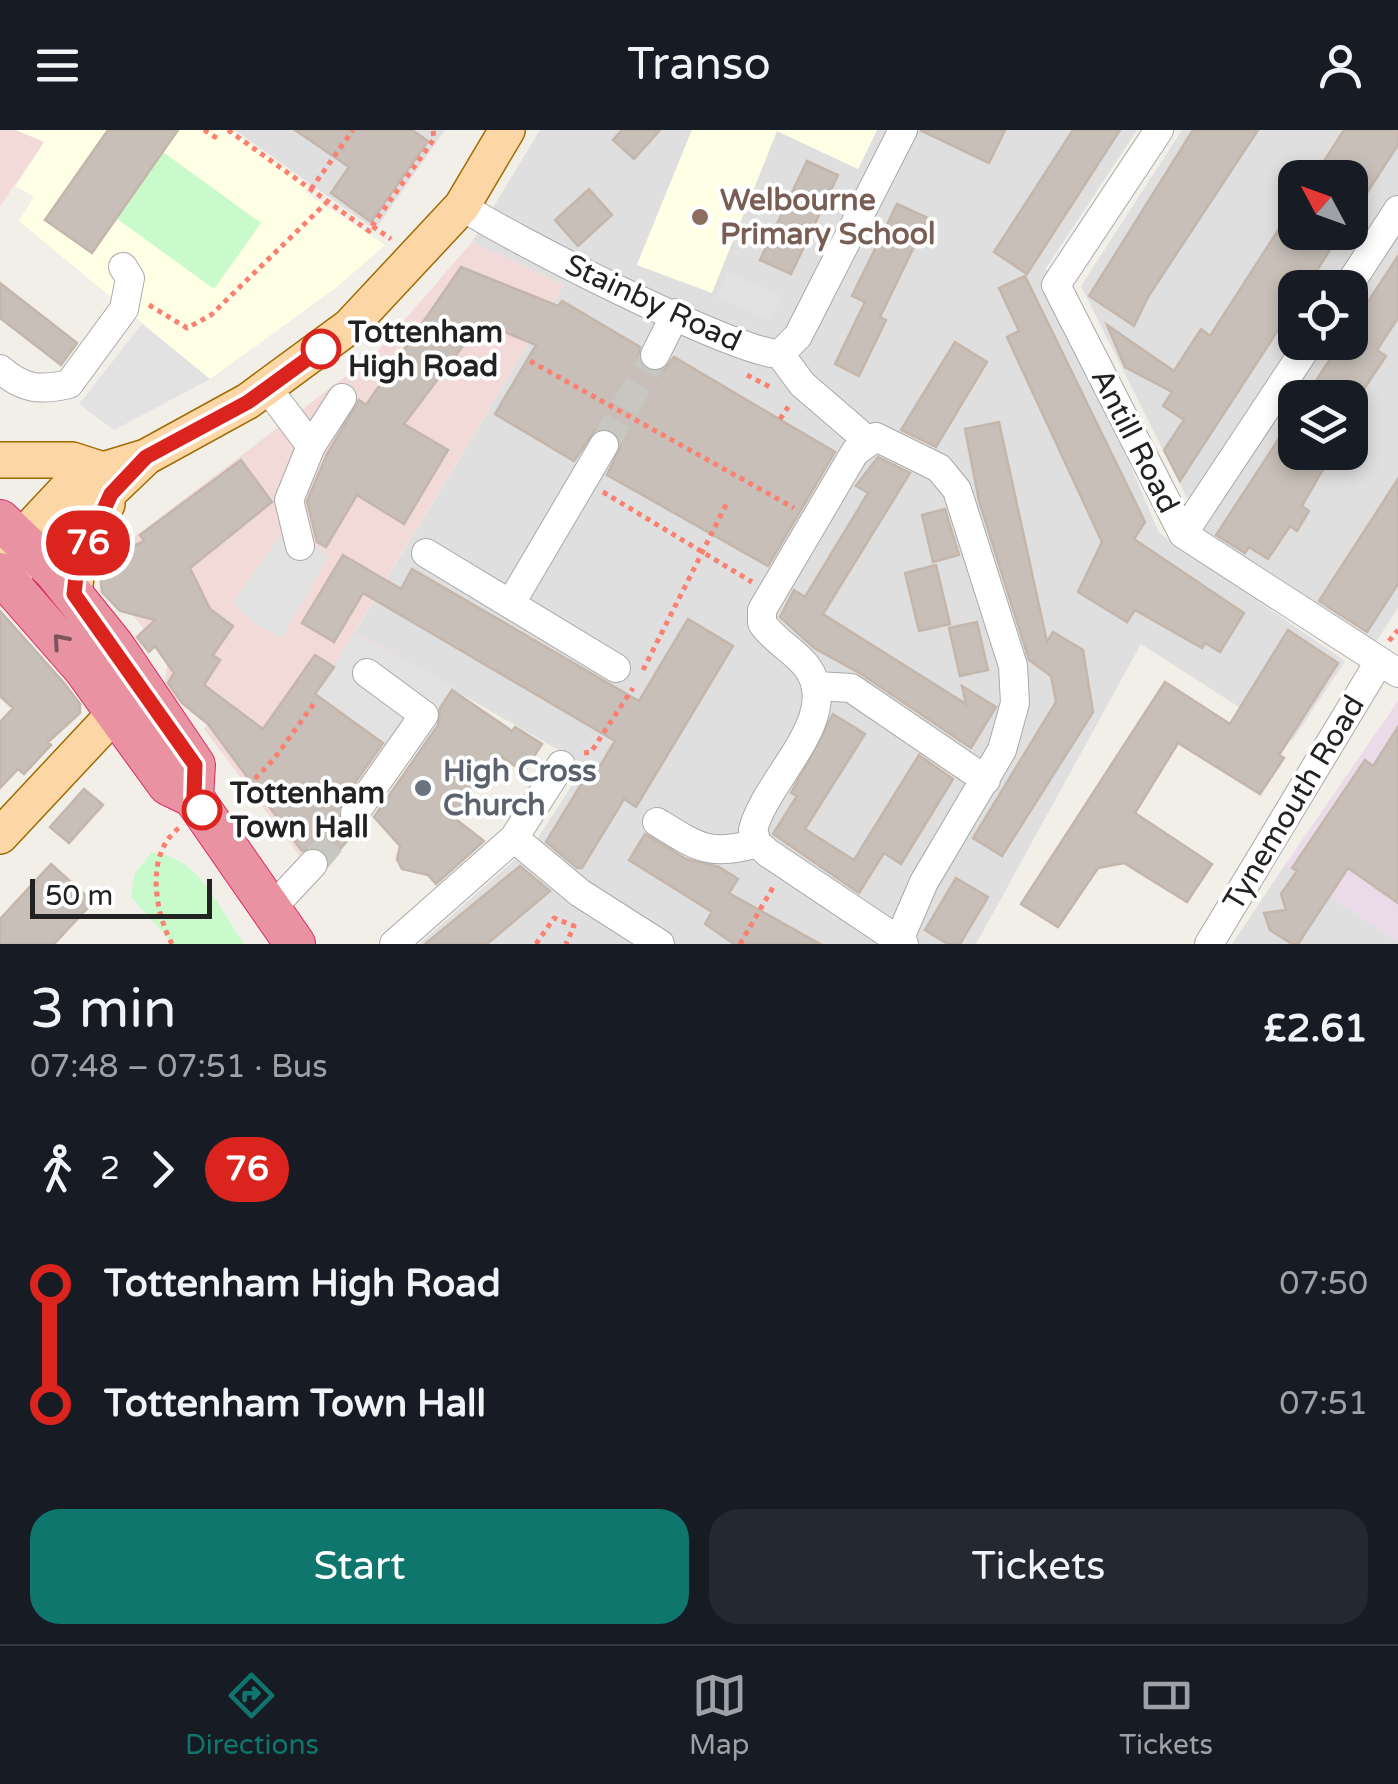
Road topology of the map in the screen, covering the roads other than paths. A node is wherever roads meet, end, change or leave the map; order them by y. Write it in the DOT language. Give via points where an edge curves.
graph roads {
  1 [pos="507,130"];
  2 [pos="903,130"];
  3 [pos="1159,130"];
  4 [pos="462,206"];
  5 [pos="1398,210"];
  6 [pos="1359,270"];
  7 [pos="126,280"];
  8 [pos="676,314"];
  9 [pos="654,356"];
  10 [pos="1298,360"];
  11 [pos="788,366"];
  12 [pos="0,369"];
  13 [pos="268,389"];
  14 [pos="342,398"];
  15 [pos="867,440"];
  16 [pos="604,445"];
  17 [pos="311,446"];
  18 [pos="0,460"];
  19 [pos="105,481"];
  20 [pos="1183,534"];
  21 [pos="300,546"];
  22 [pos="12,553"];
  23 [pos="426,553"];
  24 [pos="74,594"];
  25 [pos="510,603"];
  26 [pos="1391,665"];
  27 [pos="367,673"];
  28 [pos="627,674"];
  29 [pos="817,686"];
  30 [pos="128,698"];
  31 [pos="569,764"];
  32 [pos="986,780"];
  33 [pos="355,813"];
  34 [pos="657,822"];
  35 [pos="0,836"];
  36 [pos="514,838"];
  37 [pos="757,843"];
  38 [pos="313,864"];
  39 [pos="271,909"];
  40 [pos="1218,940"];
  41 [pos="902,942"];
  42 [pos="295,944"];
  43 [pos="394,944"];
  44 [pos="660,944"];
  1 -- 4 [label="main road"];
  2 -- 11 [label="street, Stainby Road"];
  3 -- 20 [label="street, Antill Road" via="1056,285"];
  4 -- 8 [label="street, Stainby Road" via="510,236"];
  4 -- 13 [label="main road" via="350,326"];
  5 -- 6 [label="street"];
  7 -- 12 [label="street" via="124,310 68,384 33,389"];
  8 -- 9 [label="street"];
  8 -- 11 [label="street, Stainby Road"];
  10 -- 20 [label="street"];
  11 -- 15 [label="street"];
  13 -- 17 [label="street"];
  13 -- 19 [label="main road"];
  14 -- 17 [label="street"];
  15 -- 29 [label="street" via="771,593 762,624 809,669"];
  15 -- 32 [label="street" via="888,440 957,490 1016,683 1012,725"];
  16 -- 25 [label="street"];
  17 -- 21 [label="street" via="289,500"];
  18 -- 19 [label="main road" via="72,460"];
  19 -- 22 [label="main road" via="77,478"];
  19 -- 24 [label="main road"];
  20 -- 26 [label="street, Antill Road"];
  22 -- 24 [label="highway"];
  30 -- 22 [label="highway, one-way"];
  23 -- 25 [label="street"];
  24 -- 30 [label="highway"];
  25 -- 28 [label="street"];
  26 -- 40 [label="street, Tynemouth Road"];
  27 -- 33 [label="street" via="424,715"];
  29 -- 32 [label="street" via="852,688"];
  29 -- 37 [label="street" via="818,715 757,814"];
  30 -- 35 [label="main road"];
  30 -- 39 [label="highway" via="168,785 194,797"];
  31 -- 36 [label="street"];
  32 -- 41 [label="street" via="924,882"];
  34 -- 37 [label="street" via="706,850"];
  36 -- 43 [label="street"];
  36 -- 44 [label="street" via="580,893"];
  37 -- 41 [label="street"];
  38 -- 39 [label="street"];
  39 -- 42 [label="highway"];
}
